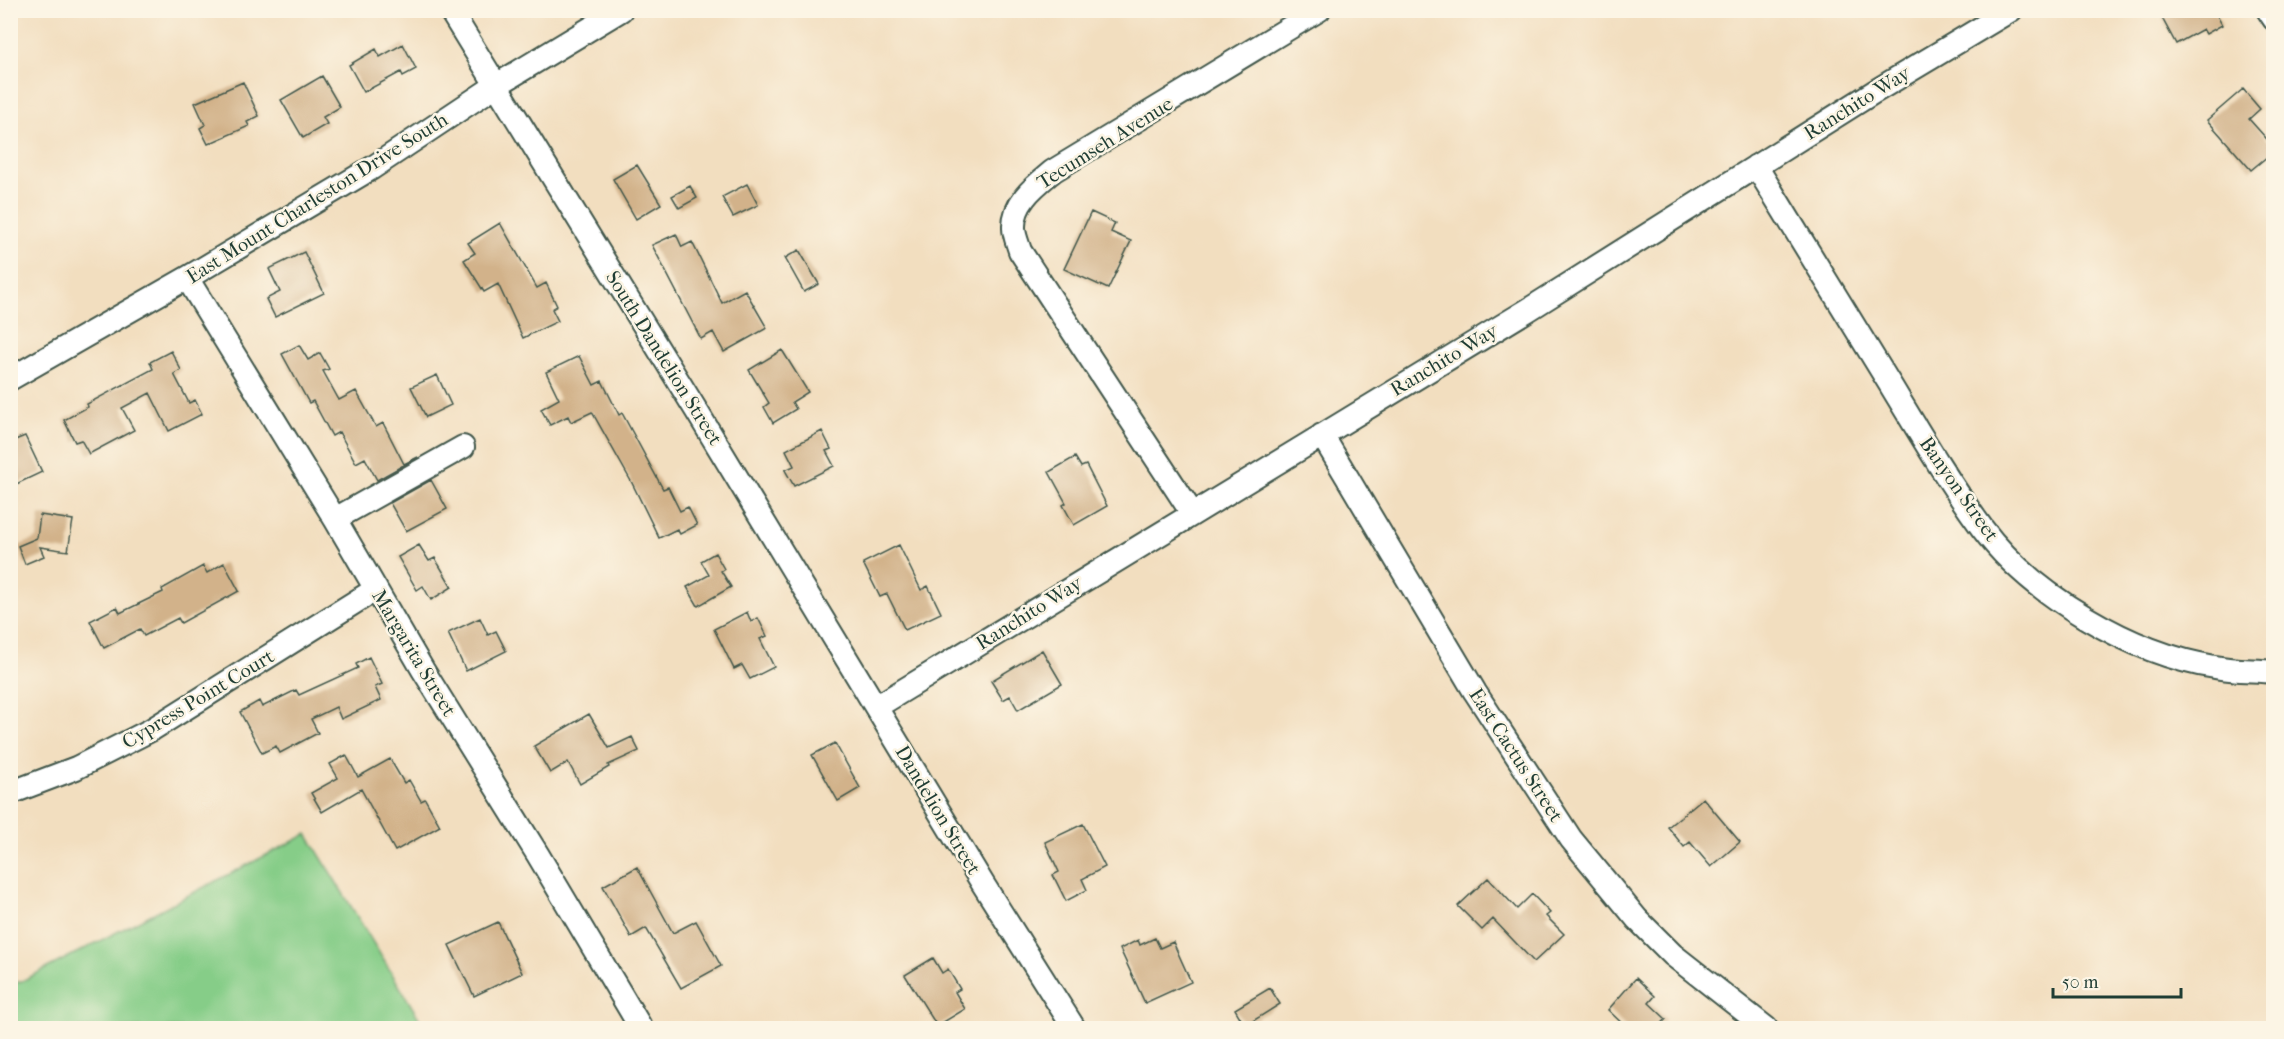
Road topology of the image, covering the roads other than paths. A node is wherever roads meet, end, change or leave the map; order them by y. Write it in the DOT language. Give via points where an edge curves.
graph roads {
  1 [pos="450,10"];
  2 [pos="621,10"];
  3 [pos="1319,10"];
  4 [pos="2011,10"];
  5 [pos="2268,10"];
  6 [pos="2274,19"];
  7 [pos="495,86"];
  8 [pos="1756,166"];
  9 [pos="187,278"];
  10 [pos="10,379"];
  11 [pos="1322,435"];
  12 [pos="463,447"];
  13 [pos="1192,513"];
  14 [pos="335,519"];
  15 [pos="376,589"];
  16 [pos="2274,672"];
  17 [pos="876,707"];
  18 [pos="10,793"];
  19 [pos="641,1029"];
  20 [pos="1074,1029"];
  21 [pos="1766,1029"];
  1 -- 7 [label="street, South Dandelion Street"];
  2 -- 7 [label="street, East Mount Charleston Drive South"];
  3 -- 13 [label="street, Tecumseh Avenue" via="1053,171 1027,193 1017,211 1014,228 1020,251"];
  4 -- 8 [label="street, Ranchito Way"];
  5 -- 6 [label="street"];
  7 -- 9 [label="street, East Mount Charleston Drive South" via="372,168"];
  7 -- 17 [label="street, South Dandelion Street"];
  8 -- 11 [label="street, Ranchito Way"];
  8 -- 16 [label="street, Banyon Street" via="1938,463 1983,529 2020,569 2065,604 2121,637 2214,667"];
  9 -- 10 [label="street, East Mount Charleston Drive South"];
  9 -- 14 [label="street, Margarita Street"];
  11 -- 13 [label="street, Ranchito Way"];
  11 -- 21 [label="street, East Cactus Street" via="1475,692 1571,839 1637,919 1673,955"];
  12 -- 14 [label="street"];
  13 -- 17 [label="street, Ranchito Way"];
  14 -- 15 [label="street, Margarita Street"];
  15 -- 18 [label="street, Cypress Point Court" via="151,730 76,768"];
  15 -- 19 [label="street, Margarita Street"];
  17 -- 20 [label="street, Dandelion Street"];
}
